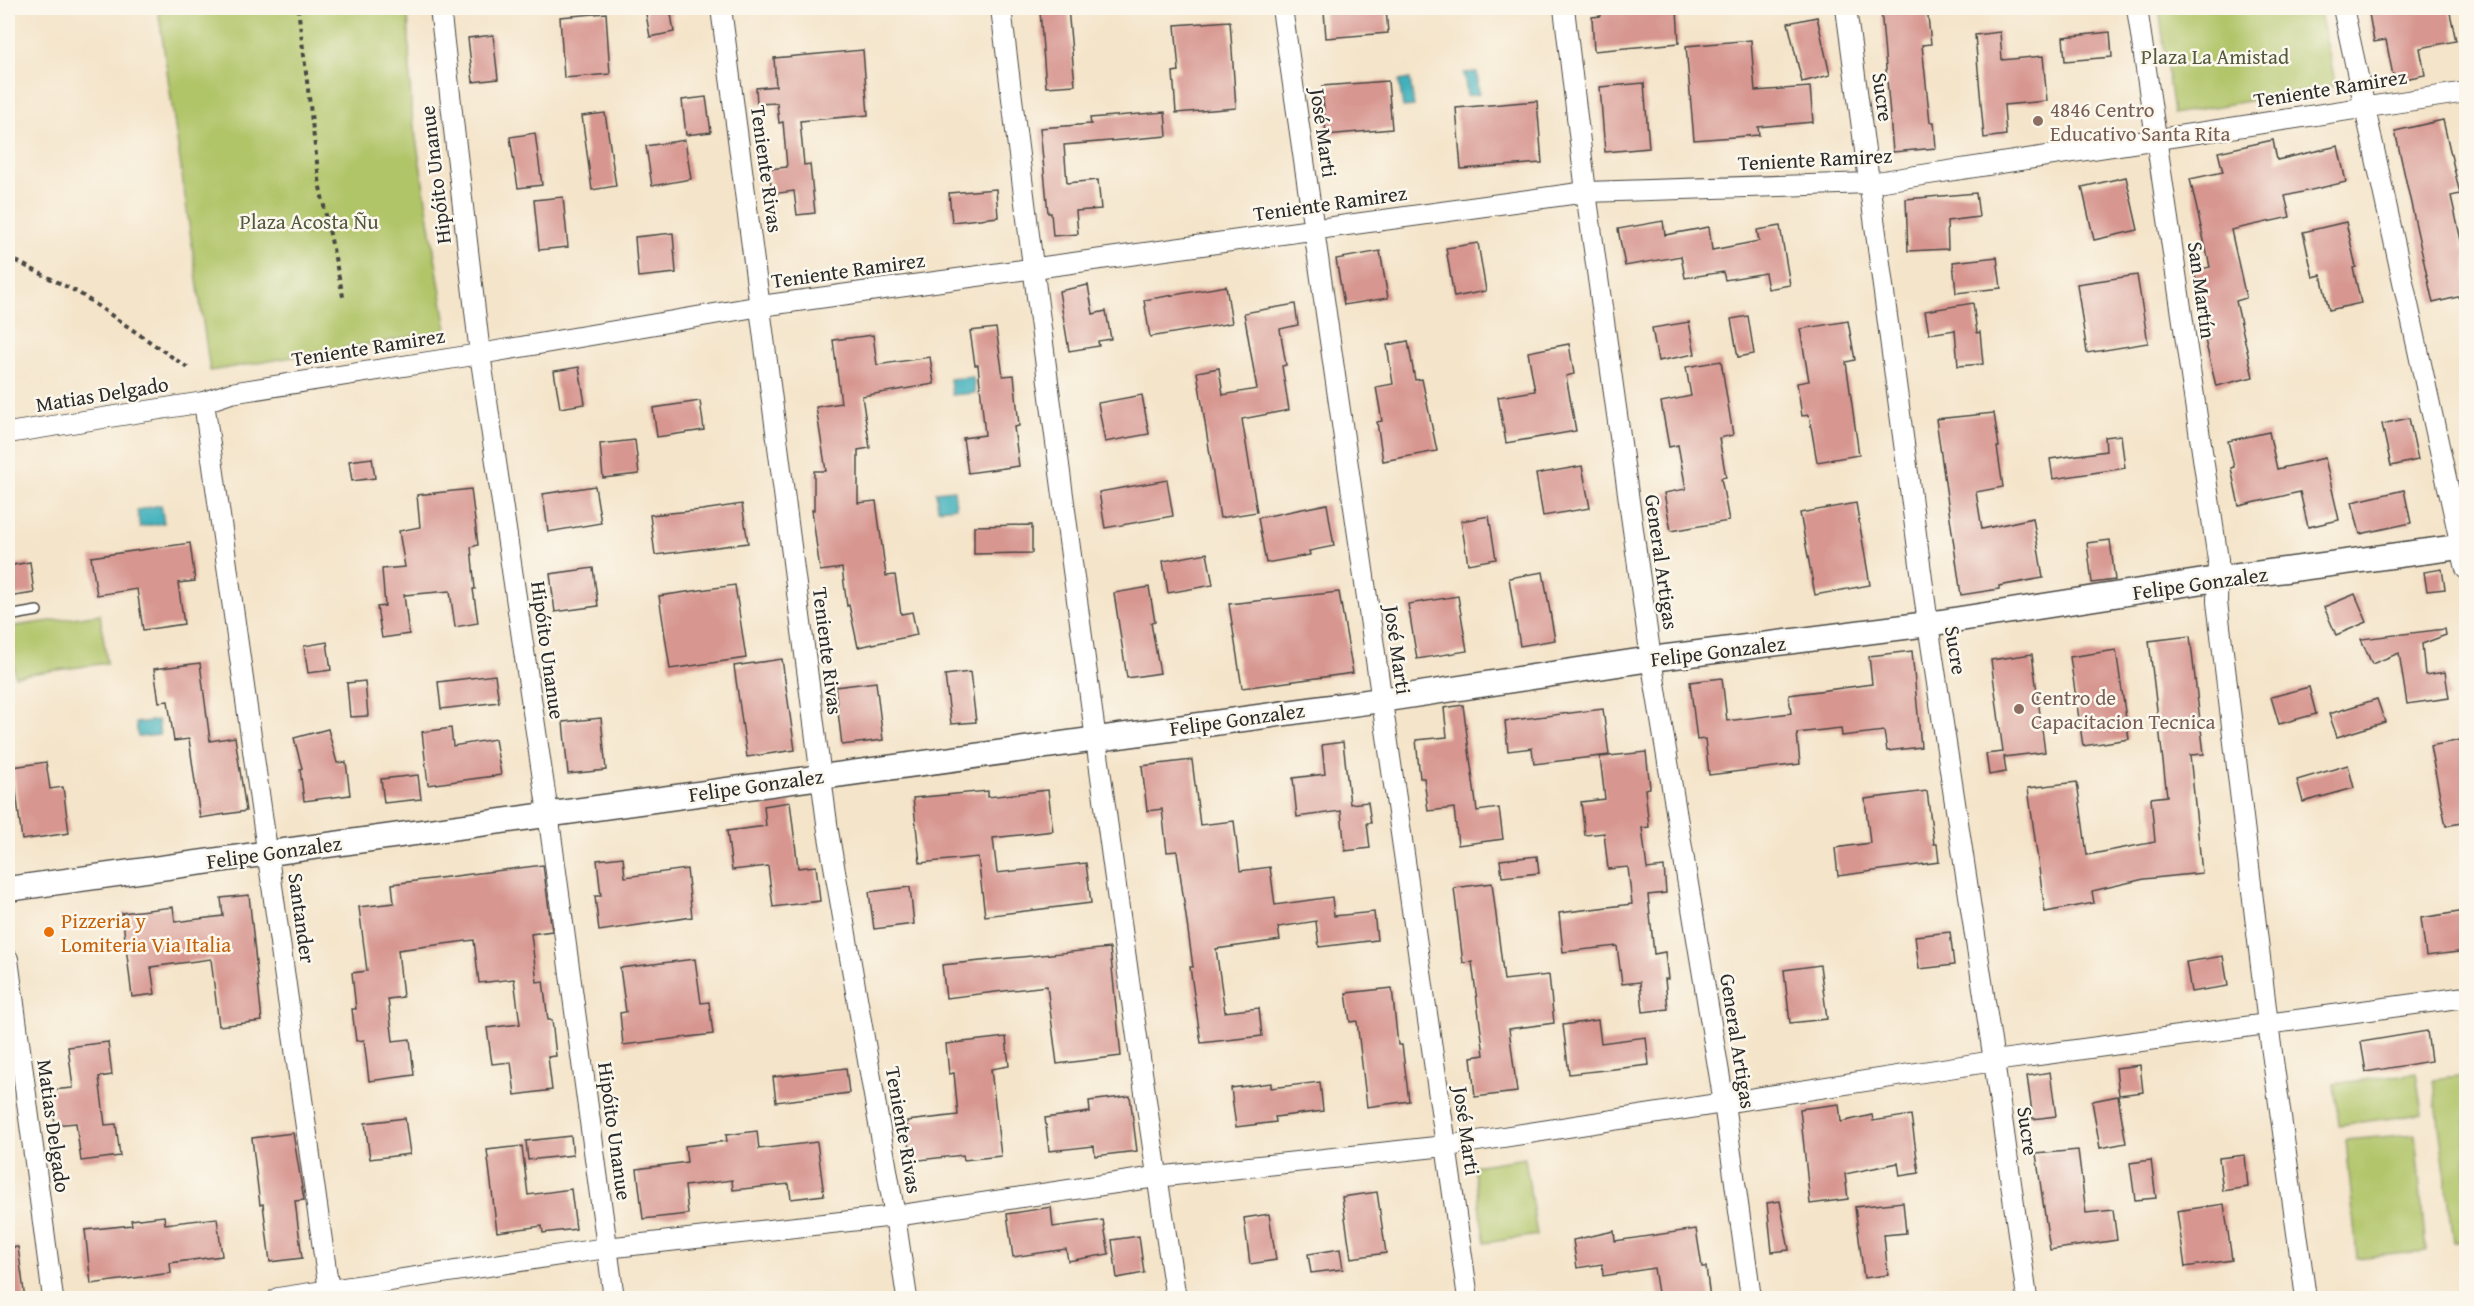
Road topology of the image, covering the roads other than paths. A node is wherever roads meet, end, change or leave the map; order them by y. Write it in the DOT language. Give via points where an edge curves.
graph roads {
  1 [pos="440,8"];
  2 [pos="721,8"];
  3 [pos="1001,8"];
  4 [pos="1282,8"];
  5 [pos="1564,8"];
  6 [pos="1846,8"];
  7 [pos="2137,8"];
  8 [pos="2343,8"];
  9 [pos="2466,92"];
  10 [pos="2365,107"];
  11 [pos="2156,139"];
  12 [pos="1870,183"];
  13 [pos="1586,192"];
  14 [pos="1314,230"];
  15 [pos="1032,268"];
  16 [pos="761,306"];
  17 [pos="480,354"];
  18 [pos="204,402"];
  19 [pos="8,433"];
  20 [pos="2465,554"];
  21 [pos="2217,579"];
  22 [pos="37,611"];
  23 [pos="8,616"];
  24 [pos="1928,624"];
  25 [pos="1651,659"];
  26 [pos="1381,700"];
  27 [pos="1096,739"];
  28 [pos="820,776"];
  29 [pos="548,813"];
  30 [pos="269,853"];
  31 [pos="8,889"];
  32 [pos="8,959"];
  33 [pos="2466,997"];
  34 [pos="2268,1024"];
  35 [pos="1994,1061"];
  36 [pos="1724,1103"];
  37 [pos="1444,1146"];
  38 [pos="1156,1177"];
  39 [pos="895,1216"];
  40 [pos="606,1248"];
  41 [pos="329,1295"];
  42 [pos="53,1299"];
  43 [pos="278,1299"];
  44 [pos="614,1299"];
  45 [pos="907,1299"];
  46 [pos="1176,1299"];
  47 [pos="1468,1299"];
  48 [pos="1750,1299"];
  49 [pos="2027,1299"];
  50 [pos="2306,1299"];
  1 -- 17 [label="street, Hipóito Unanue"];
  2 -- 16 [label="street, Teniente Rivas"];
  3 -- 15 [label="street"];
  4 -- 14 [label="street, José Marti"];
  5 -- 13 [label="street, General Artigas"];
  6 -- 12 [label="street, Sucre"];
  7 -- 11 [label="street, San Martín"];
  8 -- 10 [label="street"];
  9 -- 10 [label="street, Teniente Ramirez"];
  10 -- 11 [label="street, Teniente Ramirez"];
  10 -- 20 [label="street"];
  11 -- 12 [label="street, Teniente Ramirez"];
  11 -- 21 [label="street, San Martín" via="2217,553"];
  12 -- 13 [label="street, Teniente Ramirez"];
  12 -- 24 [label="street, Sucre"];
  13 -- 14 [label="street, Teniente Ramirez"];
  13 -- 25 [label="street, General Artigas"];
  14 -- 15 [label="street, Teniente Ramirez"];
  14 -- 26 [label="street, José Marti"];
  15 -- 16 [label="street, Teniente Ramirez"];
  15 -- 27 [label="street"];
  16 -- 17 [label="street, Teniente Ramirez"];
  16 -- 28 [label="street, Teniente Rivas"];
  17 -- 18 [label="street, Teniente Ramirez" via="231,393"];
  17 -- 29 [label="street, Hipóito Unanue"];
  18 -- 19 [label="street, Matias Delgado"];
  18 -- 30 [label="street, Santander"];
  20 -- 21 [label="street, Felipe Gonzalez"];
  21 -- 24 [label="street, Felipe Gonzalez"];
  21 -- 34 [label="street, San Martín"];
  22 -- 23 [label="lane"];
  24 -- 25 [label="street, Felipe Gonzalez"];
  24 -- 35 [label="street, Sucre"];
  25 -- 26 [label="street, Felipe Gonzalez"];
  25 -- 36 [label="street, General Artigas"];
  26 -- 27 [label="street, Felipe Gonzalez"];
  26 -- 37 [label="street, José Marti"];
  27 -- 28 [label="street, Felipe Gonzalez"];
  27 -- 38 [label="street"];
  28 -- 29 [label="street, Felipe Gonzalez"];
  28 -- 39 [label="street, Teniente Rivas"];
  29 -- 30 [label="street, Felipe Gonzalez"];
  29 -- 40 [label="street, Hipóito Unanue"];
  30 -- 31 [label="street, Felipe Gonzalez"];
  30 -- 41 [label="street, Santander"];
  32 -- 42 [label="street, Matias Delgado"];
  33 -- 34 [label="street"];
  34 -- 35 [label="street"];
  34 -- 50 [label="street, San Martín"];
  35 -- 36 [label="street"];
  35 -- 49 [label="street, Sucre"];
  36 -- 37 [label="street"];
  36 -- 48 [label="street, General Artigas"];
  37 -- 38 [label="street"];
  37 -- 47 [label="street, José Marti"];
  38 -- 39 [label="street"];
  38 -- 46 [label="street"];
  39 -- 40 [label="street"];
  39 -- 45 [label="street, Teniente Rivas"];
  40 -- 41 [label="street"];
  40 -- 44 [label="street, Hipóito Unanue"];
  41 -- 43 [label="street"];
}
